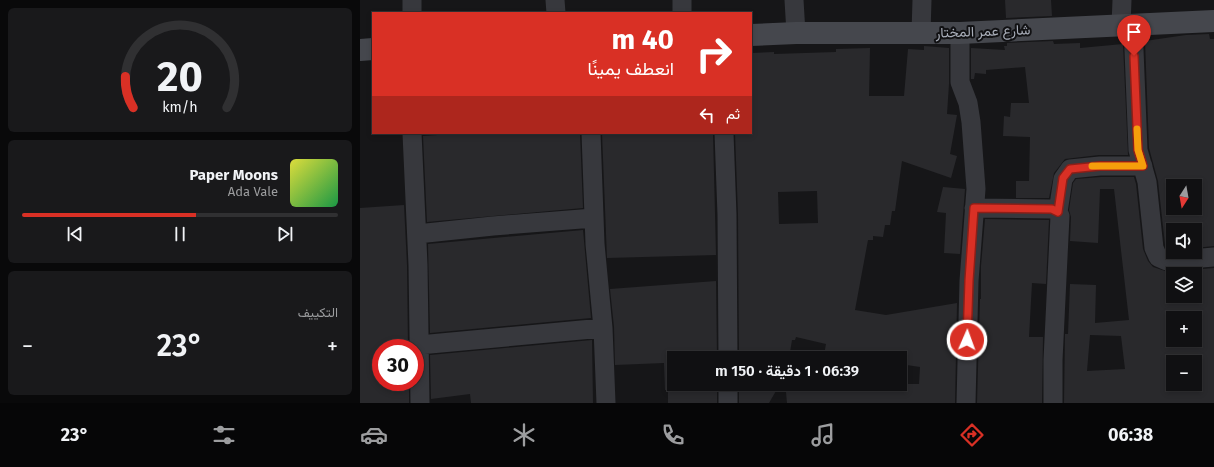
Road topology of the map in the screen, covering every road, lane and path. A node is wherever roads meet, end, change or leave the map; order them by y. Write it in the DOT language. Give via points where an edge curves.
graph roads {
  1 [pos="412,0"];
  2 [pos="555,0"];
  3 [pos="682,0"];
  4 [pos="794,0"];
  5 [pos="922,0"];
  6 [pos="1122,0"];
  7 [pos="412,12"];
  8 [pos="556,12"];
  9 [pos="682,12"];
  10 [pos="1214,21"];
  11 [pos="1127,25"];
  12 [pos="796,33"];
  13 [pos="921,33"];
  14 [pos="960,33"];
  15 [pos="752,35"];
  16 [pos="360,50"];
  17 [pos="372,50"];
  18 [pos="412,134"];
  19 [pos="591,134"];
  20 [pos="724,134"];
  21 [pos="1143,166"];
  22 [pos="974,208"];
  23 [pos="1058,212"];
  24 [pos="594,218"];
  25 [pos="417,234"];
  26 [pos="1214,257"];
  27 [pos="603,328"];
  28 [pos="419,339"];
  29 [pos="424,345"];
  30 [pos="728,351"];
  31 [pos="420,391"];
  32 [pos="728,391"];
  33 [pos="420,403"];
  34 [pos="606,403"];
  35 [pos="728,403"];
  36 [pos="966,403"];
  37 [pos="1053,403"];
  1 -- 7 [label="street"];
  2 -- 8 [label="street"];
  3 -- 9 [label="street"];
  4 -- 12 [label="street"];
  5 -- 13 [label="street"];
  6 -- 11 [label="street"];
  10 -- 11 [label="street, شارع عمر المختار"];
  11 -- 14 [label="street, شارع عمر المختار"];
  11 -- 21 [label="street" via="1138,150"];
  12 -- 13 [label="street, شارع عمر المختار"];
  12 -- 15 [label="street, شارع عمر المختار"];
  13 -- 14 [label="street, شارع عمر المختار"];
  14 -- 22 [label="street" via="960,82 968,102 971,122 976,189"];
  16 -- 17 [label="street"];
  18 -- 25 [label="street"];
  19 -- 24 [label="street"];
  20 -- 30 [label="street" via="728,215"];
  21 -- 23 [label="street" via="1070,169 1063,178"];
  21 -- 26 [label="street" via="1154,248 1158,257 1167,261"];
  22 -- 23 [label="street" via="1052,209"];
  22 -- 36 [label="street" via="969,281"];
  23 -- 37 [label="street" via="1061,225"];
  24 -- 25 [label="street"];
  24 -- 27 [label="street"];
  25 -- 28 [label="street"];
  27 -- 29 [label="street"];
  27 -- 34 [label="street"];
  31 -- 33 [label="street"];
  32 -- 35 [label="street"];
}
